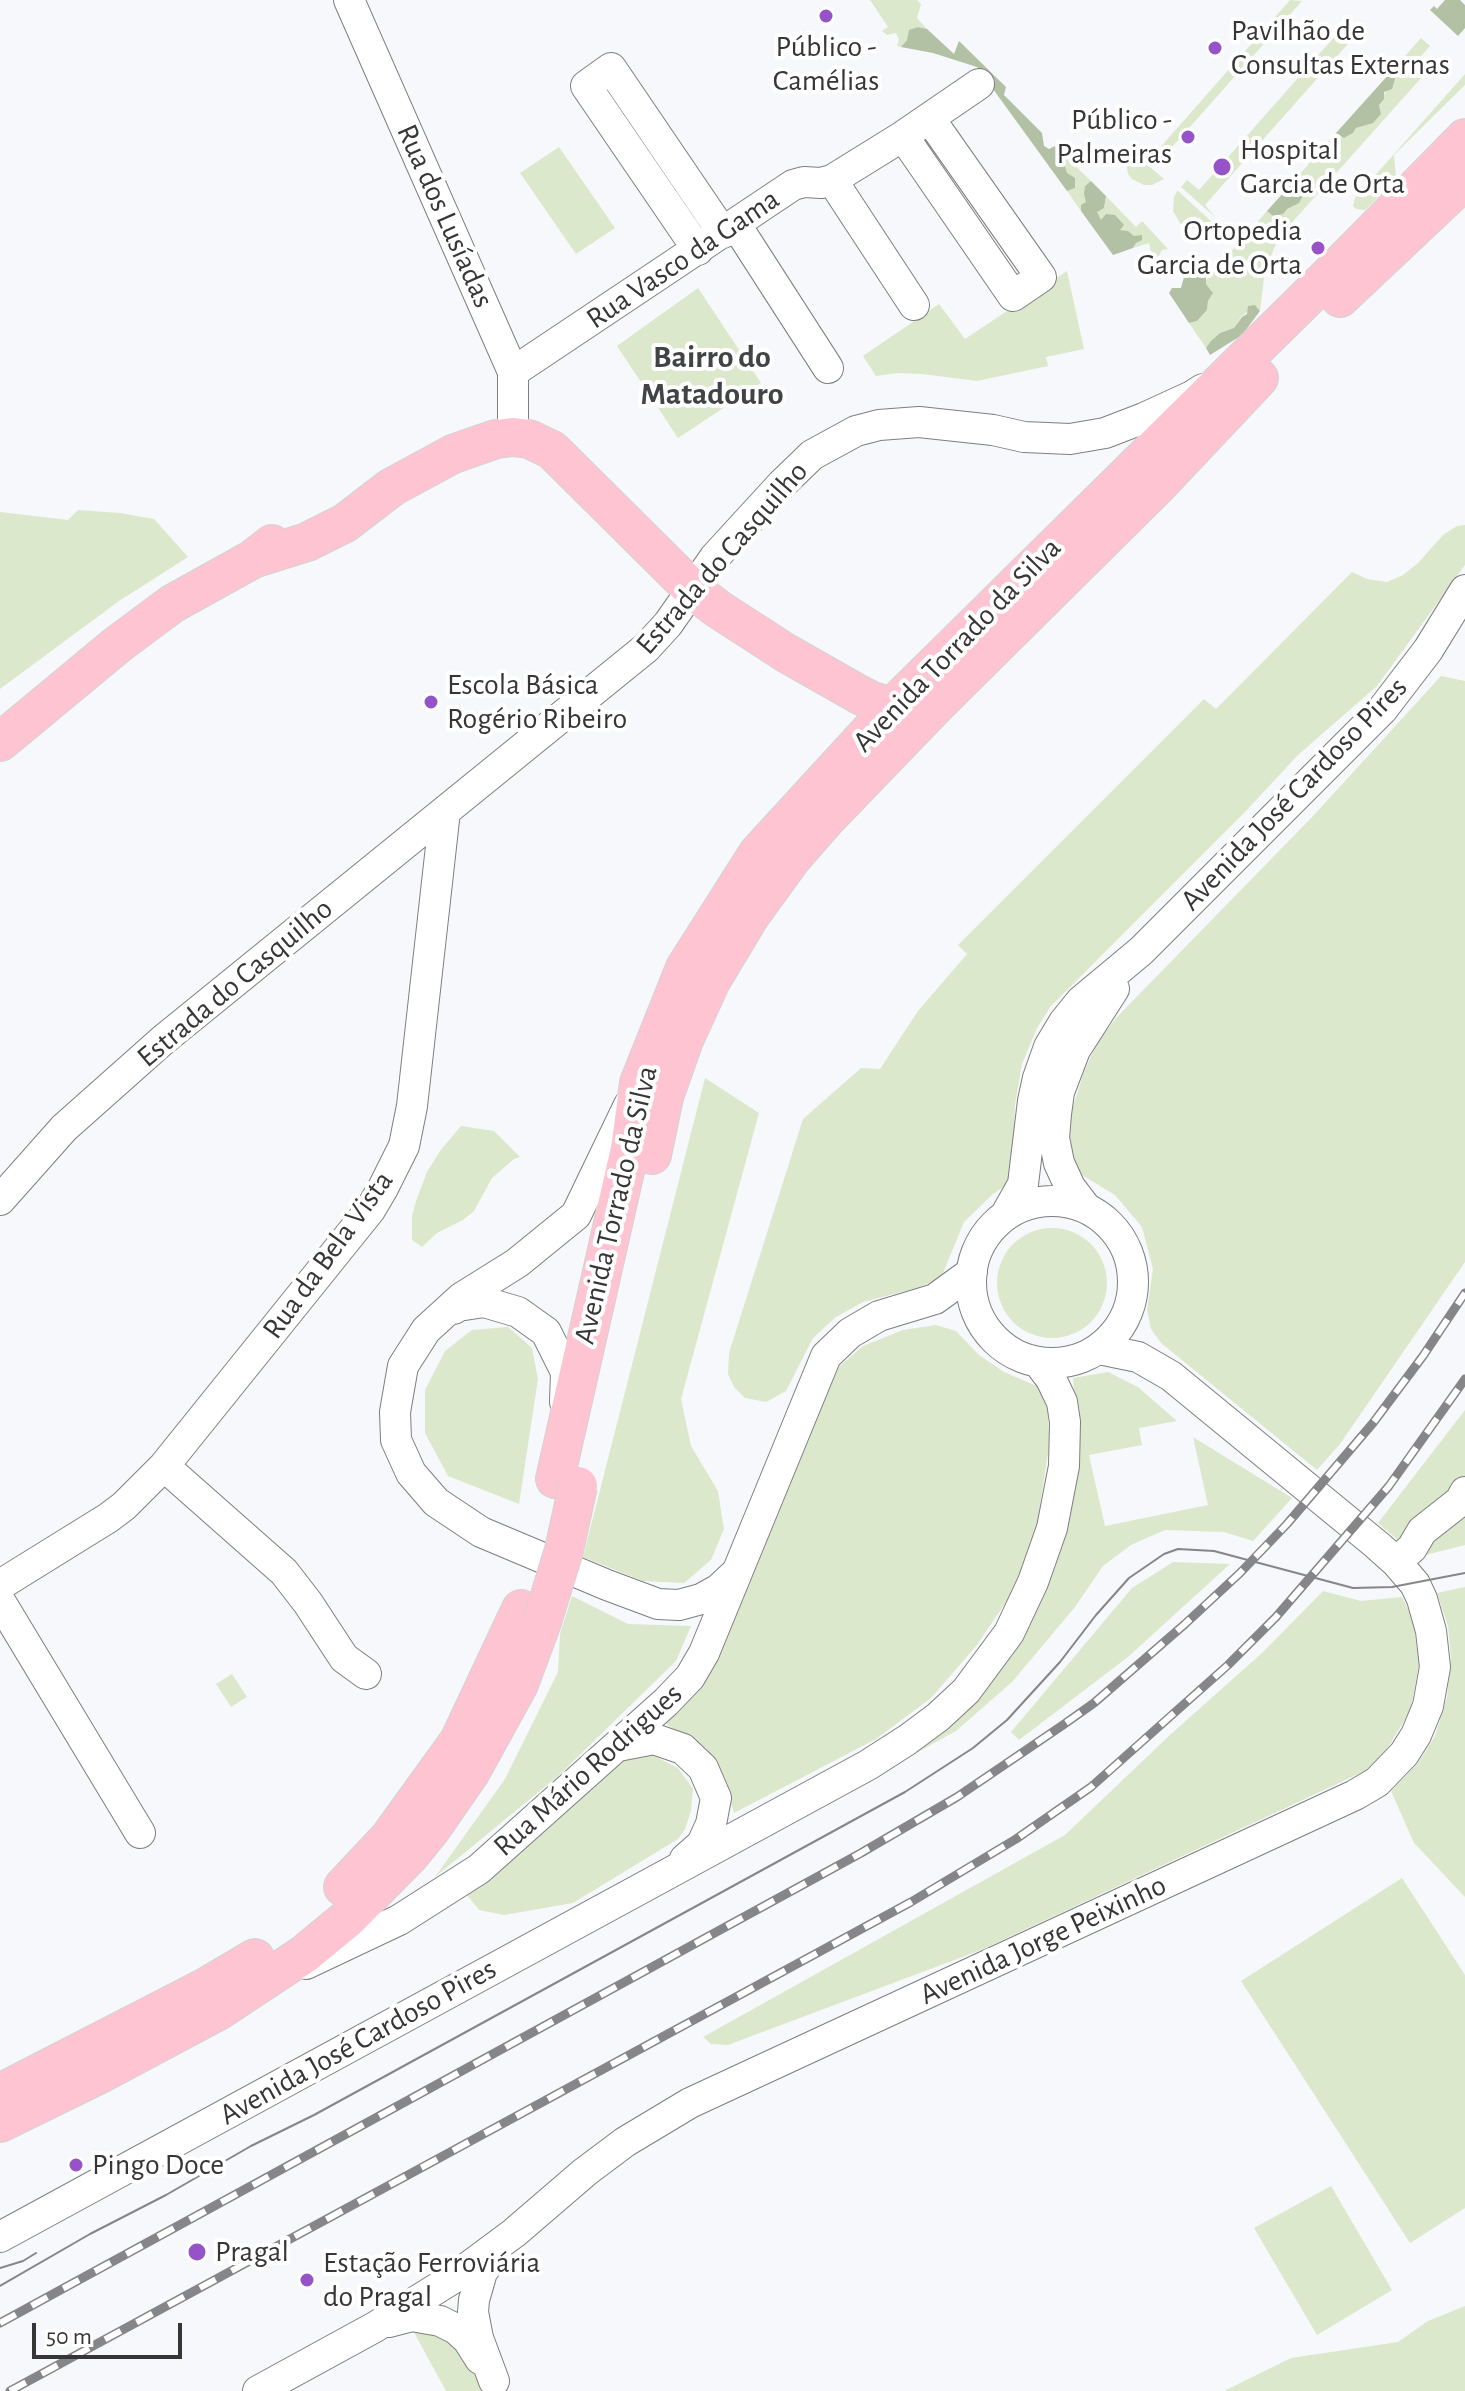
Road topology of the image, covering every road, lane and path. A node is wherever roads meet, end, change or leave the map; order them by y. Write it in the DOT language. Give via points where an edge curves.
graph roads {
  1 [pos="349,0"];
  2 [pos="979,84"];
  3 [pos="930,119"];
  4 [pos="903,136"];
  5 [pos="1465,138"];
  6 [pos="832,180"];
  7 [pos="1465,180"];
  8 [pos="730,229"];
  9 [pos="698,250"];
  10 [pos="914,305"];
  11 [pos="1234,367"];
  12 [pos="828,368"];
  13 [pos="513,372"];
  14 [pos="513,437"];
  15 [pos="693,590"];
  16 [pos="1465,590"];
  17 [pos="786,653"];
  18 [pos="883,692"];
  19 [pos="935,706"];
  20 [pos="0,742"];
  21 [pos="840,765"];
  22 [pos="445,811"];
  23 [pos="792,858"];
  24 [pos="1141,951"];
  25 [pos="639,1083"];
  26 [pos="0,1200"];
  27 [pos="1086,1208"];
  28 [pos="1005,1216"];
  29 [pos="972,1272"];
  30 [pos="919,1305"];
  31 [pos="1129,1308"];
  32 [pos="982,1324"];
  33 [pos="426,1330"];
  34 [pos="1099,1349"];
  35 [pos="1038,1362"];
  36 [pos="1171,1376"];
  37 [pos="565,1432"];
  38 [pos="164,1466"];
  39 [pos="567,1482"];
  40 [pos="1465,1492"];
  41 [pos="1396,1562"];
  42 [pos="737,1572"];
  43 [pos="0,1585"];
  44 [pos="0,1601"];
  45 [pos="532,1616"];
  46 [pos="366,1674"];
  47 [pos="618,1746"];
  48 [pos="140,1833"];
  49 [pos="674,1869"];
  50 [pos="254,1989"];
  51 [pos="0,2093"];
  52 [pos="0,2123"];
  53 [pos="514,2233"];
  54 [pos="0,2237"];
  55 [pos="375,2327"];
  56 [pos="497,2386"];
  57 [pos="258,2391"];
  1 -- 13 [label="street, Rua dos Lusíadas"];
  2 -- 3 [label="street, Rua Vasco da Gama"];
  3 -- 4 [label="street, Rua Vasco da Gama"];
  3 -- 4 [label="street" via="1041,277 1013,296"];
  4 -- 6 [label="street, Rua Vasco da Gama"];
  5 -- 11 [label="main road, Avenida Torrado da Silva"];
  6 -- 8 [label="street, Rua Vasco da Gama" via="798,183"];
  6 -- 10 [label="street"];
  7 -- 19 [label="main road, Avenida Torrado da Silva" via="1291,345"];
  8 -- 9 [label="street, Rua Vasco da Gama"];
  8 -- 9 [label="street" via="611,68 586,86"];
  8 -- 12 [label="street"];
  9 -- 13 [label="street, Rua Vasco da Gama"];
  11 -- 15 [label="street, Estrada do Casquilho" via="1192,396 1144,418 1070,439 919,422 856,431 812,455 782,484 715,557"];
  11 -- 18 [label="main road, Avenida Torrado da Silva" via="935,665"];
  13 -- 14 [label="street, Rua dos Lusíadas"];
  14 -- 15 [label="main road" via="552,450"];
  14 -- 20 [label="main road" via="465,449 392,487 345,523 253,559 172,604"];
  15 -- 17 [label="main road"];
  15 -- 18 [label="main road" via="751,614"];
  15 -- 22 [label="street, Estrada do Casquilho" via="646,648"];
  16 -- 24 [label="street, Avenida José Cardoso Pires" via="1382,710"];
  17 -- 18 [label="main road" via="866,698"];
  17 -- 21 [label="main road" via="827,683 843,705 846,739"];
  18 -- 19 [label="main road" via="923,709"];
  18 -- 21 [label="main road, Avenida Torrado da Silva"];
  18 -- 23 [label="main road" via="887,733 820,811"];
  19 -- 23 [label="main road, Avenida Torrado da Silva"];
  21 -- 25 [label="main road, Avenida Torrado da Silva" via="758,853 685,968"];
  22 -- 26 [label="street, Estrada do Casquilho" via="163,1040 64,1128"];
  22 -- 38 [label="street, Rua da Bela Vista" via="404,1146 370,1210"];
  23 -- 39 [label="main road, Avenida Torrado da Silva" via="711,981 684,1040 664,1097"];
  24 -- 27 [label="street, Avenida José Cardoso Pires" via="1084,1033 1059,1092 1054,1138 1059,1163"];
  24 -- 28 [label="street, Avenida José Cardoso Pires" via="1081,1001 1049,1047 1033,1101 1023,1184"];
  25 -- 33 [label="street" via="576,1215 517,1263 461,1298"];
  25 -- 37 [label="main road, Avenida Torrado da Silva" via="630,1149"];
  27 -- 28 [label="street" via="1044,1201"];
  27 -- 31 [label="street" via="1122,1240 1134,1285"];
  28 -- 29 [label="street" via="977,1251"];
  29 -- 30 [label="street, Rua Mário Rodrigues"];
  29 -- 32 [label="street" via="971,1290"];
  30 -- 32 [label="street, Rua Mário Rodrigues" via="956,1310"];
  30 -- 42 [label="street, Rua Mário Rodrigues" via="879,1316 826,1356"];
  31 -- 34 [label="street"];
  31 -- 36 [label="street" via="1147,1348"];
  32 -- 35 [label="street" via="1016,1355"];
  33 -- 37 [label="street" via="458,1306 484,1302 518,1312 546,1332 566,1372"];
  33 -- 42 [label="street" via="403,1366 396,1440 411,1473 436,1502 481,1532 658,1604 701,1599"];
  34 -- 35 [label="street" via="1059,1363"];
  34 -- 36 [label="street" via="1138,1357"];
  35 -- 49 [label="street, Avenida José Cardoso Pires" via="1062,1402 1065,1422 1058,1499 1024,1602 979,1676 938,1717 868,1765"];
  36 -- 41 [label="street, Avenida Jorge Peixinho"];
  37 -- 39 [label="main road, Avenida Torrado da Silva"];
  38 -- 43 [label="street, Rua da Bela Vista" via="108,1518"];
  38 -- 46 [label="street" via="284,1572 344,1658"];
  39 -- 45 [label="main road, Avenida Torrado da Silva, bridge" via="564,1550"];
  40 -- 41 [label="street"];
  41 -- 53 [label="street, Avenida Jorge Peixinho" via="1422,1599 1435,1667 1416,1735 1377,1782 690,2103 625,2142"];
  42 -- 47 [label="street, Rua Mário Rodrigues" via="690,1677"];
  44 -- 48 [label="street"];
  45 -- 50 [label="main road, Avenida Torrado da Silva" via="519,1684 470,1773 432,1828 348,1918"];
  45 -- 51 [label="main road, Avenida Torrado da Silva" via="459,1741 389,1838 309,1918 240,1968"];
  47 -- 49 [label="street, Avenida José Cardoso Pires" via="654,1739 683,1749 703,1768 716,1798 711,1824 702,1844"];
  47 -- 50 [label="street, Rua Mário Rodrigues" via="479,1869 399,1920"];
  49 -- 54 [label="street, Avenida José Cardoso Pires"];
  50 -- 52 [label="main road, Avenida Torrado da Silva" via="169,2039"];
  53 -- 55 [label="street, Avenida Jorge Peixinho"];
  53 -- 56 [label="street" via="482,2272 474,2300 478,2338"];
  55 -- 56 [label="street" via="412,2316 440,2321 468,2340"];
  55 -- 57 [label="street, Avenida Jorge Peixinho"];
}
